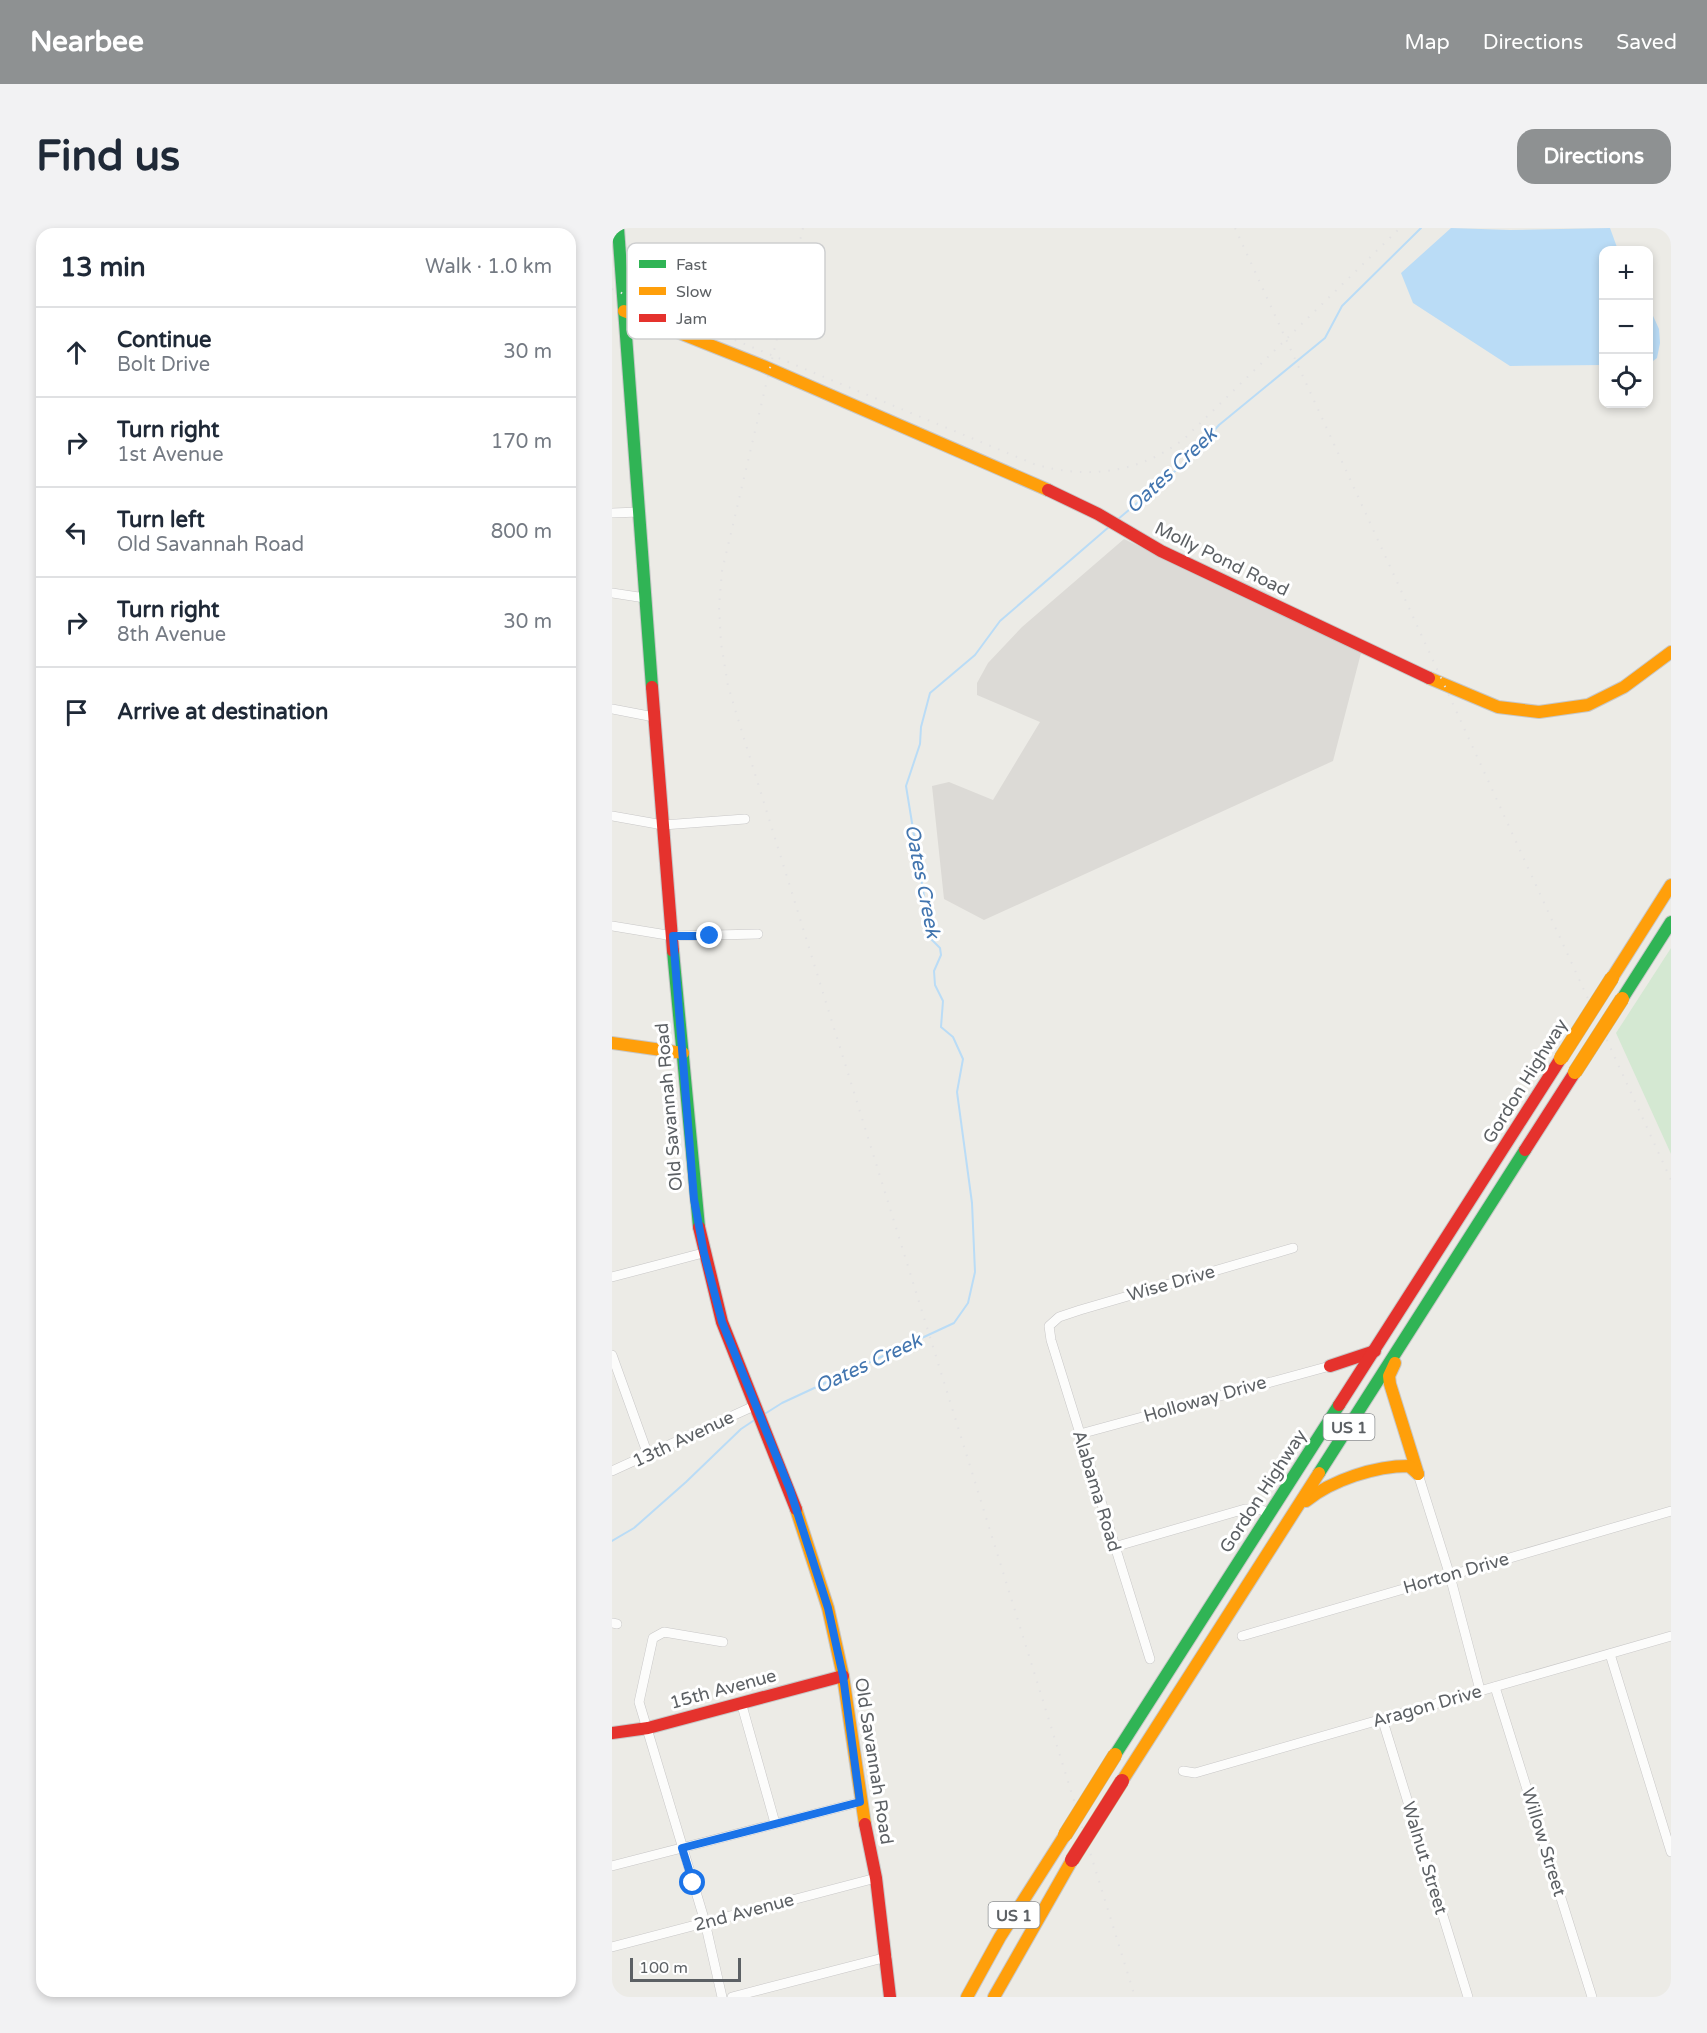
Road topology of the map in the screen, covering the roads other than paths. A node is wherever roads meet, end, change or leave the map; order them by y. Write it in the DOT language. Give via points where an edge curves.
graph roads {
  1 [pos="618,228"];
  2 [pos="624,311"];
  3 [pos="627,312"];
  4 [pos="693,339"];
  5 [pos="640,512"];
  6 [pos="612,513"];
  7 [pos="612,593"];
  8 [pos="645,598"];
  9 [pos="1671,652"];
  10 [pos="612,710"];
  11 [pos="654,717"];
  12 [pos="612,816"];
  13 [pos="745,819"];
  14 [pos="663,825"];
  15 [pos="1671,885"];
  16 [pos="1671,922"];
  17 [pos="612,926"];
  18 [pos="758,934"];
  19 [pos="673,936"];
  20 [pos="612,1043"];
  21 [pos="682,1053"];
  22 [pos="1293,1248"];
  23 [pos="704,1253"];
  24 [pos="612,1277"];
  25 [pos="1051,1323"];
  26 [pos="1398,1348"];
  27 [pos="1375,1351"];
  28 [pos="612,1355"];
  29 [pos="1330,1366"];
  30 [pos="1347,1395"];
  31 [pos="758,1415"];
  32 [pos="1080,1434"];
  33 [pos="648,1455"];
  34 [pos="612,1471"];
  35 [pos="1419,1474"];
  36 [pos="1298,1506"];
  37 [pos="1671,1511"];
  38 [pos="1269,1513"];
  39 [pos="1114,1547"];
  40 [pos="1450,1576"];
  41 [pos="1242,1636"];
  42 [pos="1671,1636"];
  43 [pos="723,1642"];
  44 [pos="1610,1654"];
  45 [pos="1150,1659"];
  46 [pos="843,1676"];
  47 [pos="1495,1686"];
  48 [pos="1480,1690"];
  49 [pos="741,1702"];
  50 [pos="1382,1718"];
  51 [pos="648,1728"];
  52 [pos="612,1733"];
  53 [pos="1183,1771"];
  54 [pos="860,1802"];
  55 [pos="775,1823"];
  56 [pos="682,1848"];
  57 [pos="1671,1852"];
  58 [pos="612,1866"];
  59 [pos="876,1878"];
  60 [pos="705,1922"];
  61 [pos="612,1947"];
  62 [pos="887,1958"];
  63 [pos="722,1997"];
  64 [pos="732,1997"];
  65 [pos="890,1997"];
  66 [pos="898,1997"];
  67 [pos="967,1997"];
  68 [pos="994,1997"];
  69 [pos="1468,1997"];
  70 [pos="1592,1997"];
  1 -- 2 [label="main road, Old Savannah Road"];
  2 -- 3 [label="main road, Molly Pond Road"];
  2 -- 5 [label="main road, Old Savannah Road"];
  4 -- 9 [label="main road, Molly Pond Road" via="1016,474 1130,533 1484,702 1514,711 1539,712 1588,705 1624,687"];
  5 -- 6 [label="street"];
  5 -- 8 [label="main road, Old Savannah Road"];
  7 -- 8 [label="street"];
  8 -- 11 [label="main road, Old Savannah Road"];
  10 -- 11 [label="street"];
  11 -- 14 [label="main road, Old Savannah Road"];
  12 -- 14 [label="street"];
  13 -- 14 [label="street"];
  14 -- 19 [label="main road, Old Savannah Road"];
  15 -- 27 [label="main road, Gordon Highway / US 1, bridge"];
  16 -- 26 [label="main road, Gordon Highway / US 1, bridge"];
  17 -- 19 [label="street"];
  18 -- 19 [label="street"];
  19 -- 21 [label="main road, Old Savannah Road"];
  20 -- 21 [label="main road"];
  21 -- 23 [label="main road, Old Savannah Road" via="694,1199"];
  22 -- 25 [label="street, Wise Drive" via="1080,1310"];
  23 -- 24 [label="street"];
  23 -- 31 [label="main road, Old Savannah Road" via="722,1322"];
  25 -- 32 [label="street, Alabama Road" via="1051,1340"];
  26 -- 35 [label="main road" via="1390,1384"];
  26 -- 36 [label="main road, Gordon Highway / US 1"];
  27 -- 29 [label="main road"];
  27 -- 30 [label="main road, Gordon Highway / US 1"];
  28 -- 33 [label="street"];
  29 -- 30 [label="main road" via="1344,1371"];
  29 -- 32 [label="street, Holloway Drive"];
  30 -- 38 [label="main road, Gordon Highway / US 1"];
  31 -- 33 [label="street, 13th Avenue"];
  31 -- 46 [label="main road, Old Savannah Road" via="790,1490 828,1608"];
  32 -- 39 [label="street, Alabama Road"];
  33 -- 34 [label="street, 13th Avenue"];
  35 -- 36 [label="main road" via="1409,1466 1394,1466 1324,1487"];
  35 -- 40 [label="street"];
  36 -- 68 [label="main road, Gordon Highway / US 1, bridge" via="1072,1860"];
  37 -- 40 [label="street, Horton Drive"];
  38 -- 39 [label="street" via="1245,1509"];
  38 -- 67 [label="main road, Gordon Highway / US 1, bridge" via="1000,1937"];
  39 -- 45 [label="street, Alabama Road"];
  40 -- 41 [label="street, Horton Drive"];
  40 -- 48 [label="street"];
  42 -- 44 [label="street, Aragon Drive"];
  43 -- 51 [label="street" via="664,1632 653,1638 639,1702"];
  44 -- 47 [label="street, Aragon Drive"];
  44 -- 57 [label="street"];
  46 -- 49 [label="main road, 15th Avenue"];
  46 -- 54 [label="main road, Old Savannah Road"];
  47 -- 48 [label="street, Aragon Drive"];
  47 -- 70 [label="street, Willow Street"];
  48 -- 50 [label="street, Aragon Drive"];
  49 -- 51 [label="main road, 15th Avenue"];
  49 -- 55 [label="street"];
  50 -- 53 [label="street, Aragon Drive" via="1195,1773"];
  50 -- 69 [label="street, Walnut Street"];
  51 -- 52 [label="main road, 15th Avenue"];
  51 -- 56 [label="street"];
  54 -- 55 [label="street"];
  54 -- 59 [label="main road, Old Savannah Road"];
  55 -- 56 [label="street"];
  56 -- 58 [label="street"];
  56 -- 60 [label="street"];
  59 -- 60 [label="street, 2nd Avenue"];
  59 -- 62 [label="main road, Old Savannah Road"];
  60 -- 61 [label="street, 2nd Avenue"];
  60 -- 63 [label="street"];
  62 -- 64 [label="street"];
  62 -- 65 [label="main road, Old Savannah Road"];
  62 -- 66 [label="main road, Old Savannah Road" via="894,1971"];
}
